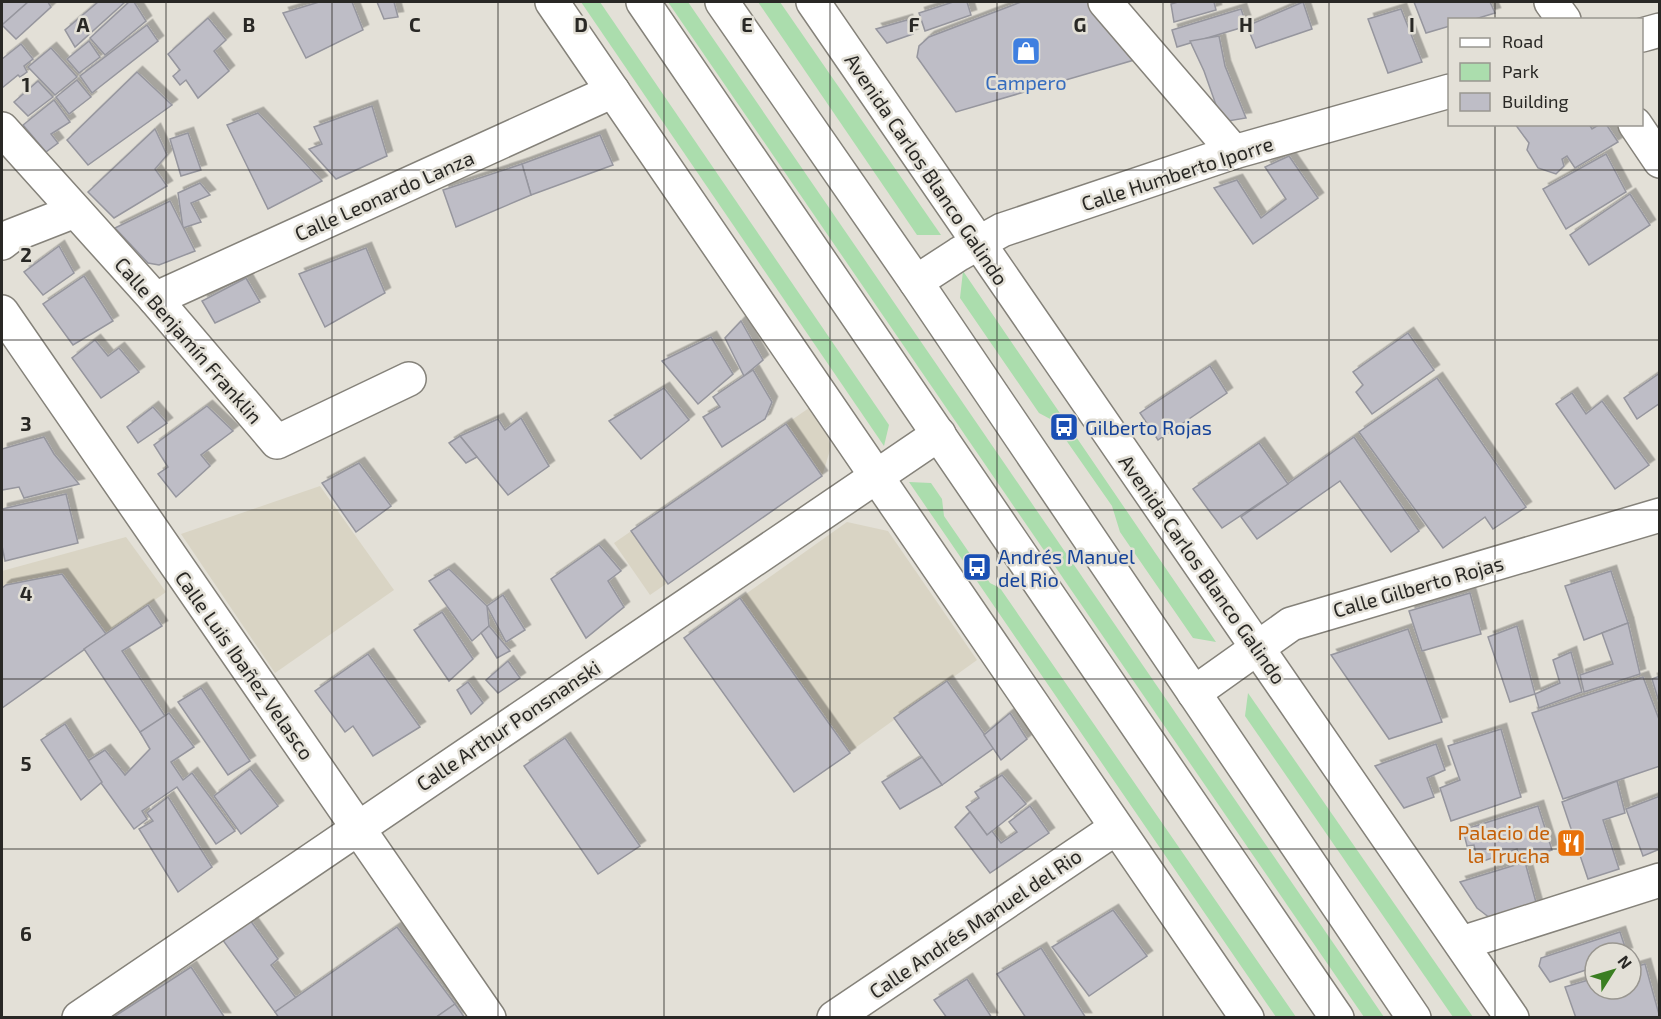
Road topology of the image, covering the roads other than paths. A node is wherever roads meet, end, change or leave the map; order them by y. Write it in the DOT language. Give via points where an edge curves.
graph roads {
  1 [pos="552,2"];
  2 [pos="643,2"];
  3 [pos="722,2"];
  4 [pos="813,2"];
  5 [pos="1105,2"];
  6 [pos="1551,2"];
  7 [pos="1562,18"];
  8 [pos="1659,30"];
  9 [pos="1643,34"];
  10 [pos="613,91"];
  11 [pos="1448,91"];
  12 [pos="1636,126"];
  13 [pos="2,129"];
  14 [pos="1234,152"];
  15 [pos="1659,161"];
  16 [pos="75,211"];
  17 [pos="2,243"];
  18 [pos="979,243"];
  19 [pos="916,282"];
  20 [pos="155,299"];
  21 [pos="2,312"];
  22 [pos="410,379"];
  23 [pos="939,434"];
  24 [pos="876,476"];
  25 [pos="1659,515"];
  26 [pos="1257,648"];
  27 [pos="1194,693"];
  28 [pos="357,827"];
  29 [pos="1116,828"];
  30 [pos="1659,880"];
  31 [pos="1462,943"];
  32 [pos="79,1017"];
  33 [pos="489,1017"];
  34 [pos="834,1017"];
  35 [pos="1247,1017"];
  36 [pos="1337,1017"];
  37 [pos="1414,1017"];
  38 [pos="1512,1017"];
  1 -- 10 [label="main road"];
  2 -- 23 [label="main road"];
  3 -- 19 [label="main road"];
  4 -- 18 [label="main road, Avenida Carlos Blanco Galindo"];
  5 -- 14 [label="main road"];
  6 -- 7 [label="main road"];
  8 -- 9 [label="main road"];
  10 -- 20 [label="main road, Calle Leonardo Lanza"];
  10 -- 24 [label="main road"];
  11 -- 14 [label="main road, Calle Humberto Iporre"];
  12 -- 15 [label="main road"];
  13 -- 16 [label="main road, Calle Benjamín Franklin"];
  14 -- 18 [label="main road, Calle Humberto Iporre" via="1002,230"];
  16 -- 17 [label="main road"];
  16 -- 20 [label="main road, Calle Benjamín Franklin"];
  18 -- 19 [label="main road, Calle Humberto Iporre"];
  18 -- 26 [label="main road, Avenida Carlos Blanco Galindo"];
  19 -- 27 [label="main road"];
  20 -- 22 [label="main road, Calle Benjamín Franklin" via="277,442"];
  21 -- 28 [label="main road, Calle Luis Ibañez Velasco"];
  23 -- 24 [label="main road, Calle Arthur Ponsnanski"];
  23 -- 36 [label="main road"];
  24 -- 28 [label="main road, Calle Arthur Ponsnanski"];
  24 -- 29 [label="main road"];
  25 -- 26 [label="main road, Calle Gilberto Rojas" via="1291,624"];
  26 -- 27 [label="main road, Calle Gilberto Rojas"];
  26 -- 31 [label="main road, Avenida Carlos Blanco Galindo"];
  27 -- 37 [label="main road"];
  28 -- 32 [label="main road, Calle Arthur Ponsnanski"];
  28 -- 33 [label="main road, Calle Luis Ibañez Velasco"];
  29 -- 34 [label="main road, Calle Andrés Manuel del Rio"];
  29 -- 35 [label="main road"];
  30 -- 31 [label="main road"];
  31 -- 38 [label="main road, Avenida Carlos Blanco Galindo"];
}
